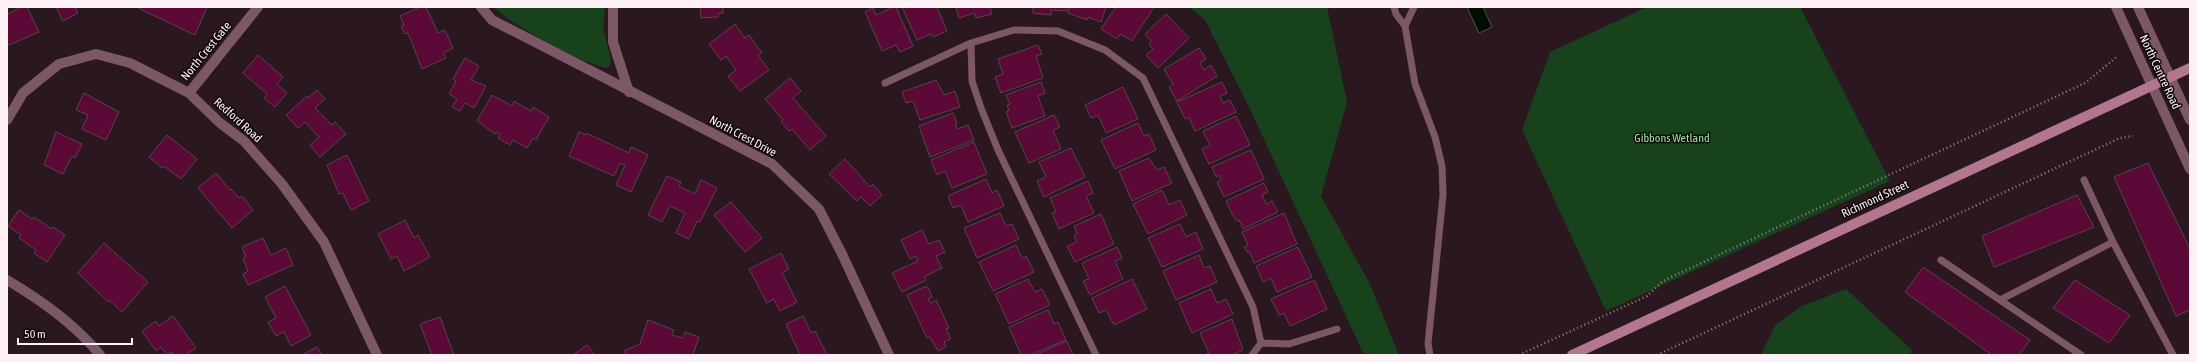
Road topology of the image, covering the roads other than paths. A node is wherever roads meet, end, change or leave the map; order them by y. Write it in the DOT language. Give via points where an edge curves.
graph roads {
  1 [pos="258,7"];
  2 [pos="480,7"];
  3 [pos="613,7"];
  4 [pos="1394,7"];
  5 [pos="1414,7"];
  6 [pos="2116,7"];
  7 [pos="2138,7"];
  8 [pos="1405,26"];
  9 [pos="971,43"];
  10 [pos="2190,68"];
  11 [pos="2170,76"];
  12 [pos="885,83"];
  13 [pos="2152,84"];
  14 [pos="629,92"];
  15 [pos="189,93"];
  16 [pos="7,120"];
  17 [pos="2190,120"];
  18 [pos="2190,169"];
  19 [pos="2084,180"];
  20 [pos="2113,242"];
  21 [pos="1941,260"];
  22 [pos="7,280"];
  23 [pos="2000,300"];
  24 [pos="1336,329"];
  25 [pos="1261,343"];
  26 [pos="100,355"];
  27 [pos="377,355"];
  28 [pos="889,355"];
  29 [pos="1096,355"];
  30 [pos="1252,355"];
  31 [pos="1430,355"];
  32 [pos="1572,355"];
  33 [pos="2081,355"];
  34 [pos="2173,355"];
  1 -- 15 [label="street, North Crest Gate"];
  2 -- 14 [label="street, North Crest Drive" via="492,20"];
  3 -- 14 [label="street" via="613,42"];
  4 -- 8 [label="lane"];
  5 -- 8 [label="lane"];
  6 -- 13 [label="street, North Centre Road"];
  7 -- 11 [label="street, North Centre Road"];
  8 -- 31 [label="lane" via="1415,84 1435,137 1442,166 1443,195 1428,344"];
  9 -- 12 [label="lane"];
  9 -- 25 [label="lane" via="1014,30 1058,31 1105,50 1143,78 1253,307"];
  9 -- 29 [label="lane" via="972,81 981,108 998,150"];
  10 -- 11 [label="main road, Richmond Street"];
  11 -- 13 [label="main road, Richmond Street"];
  11 -- 17 [label="street, North Centre Road"];
  13 -- 18 [label="street, North Centre Road"];
  13 -- 32 [label="main road, Richmond Street"];
  14 -- 28 [label="street, North Crest Drive" via="772,164 819,209"];
  15 -- 16 [label="street, Redford Road" via="130,63 96,54 59,64 23,93"];
  15 -- 27 [label="street, Redford Road" via="220,123 244,141 282,184 324,242"];
  19 -- 20 [label="lane"];
  20 -- 23 [label="lane"];
  20 -- 34 [label="lane"];
  21 -- 23 [label="lane"];
  22 -- 26 [label="street" via="34,296 85,337"];
  23 -- 33 [label="lane"];
  24 -- 25 [label="lane" via="1289,344"];
  25 -- 30 [label="lane"];
}
